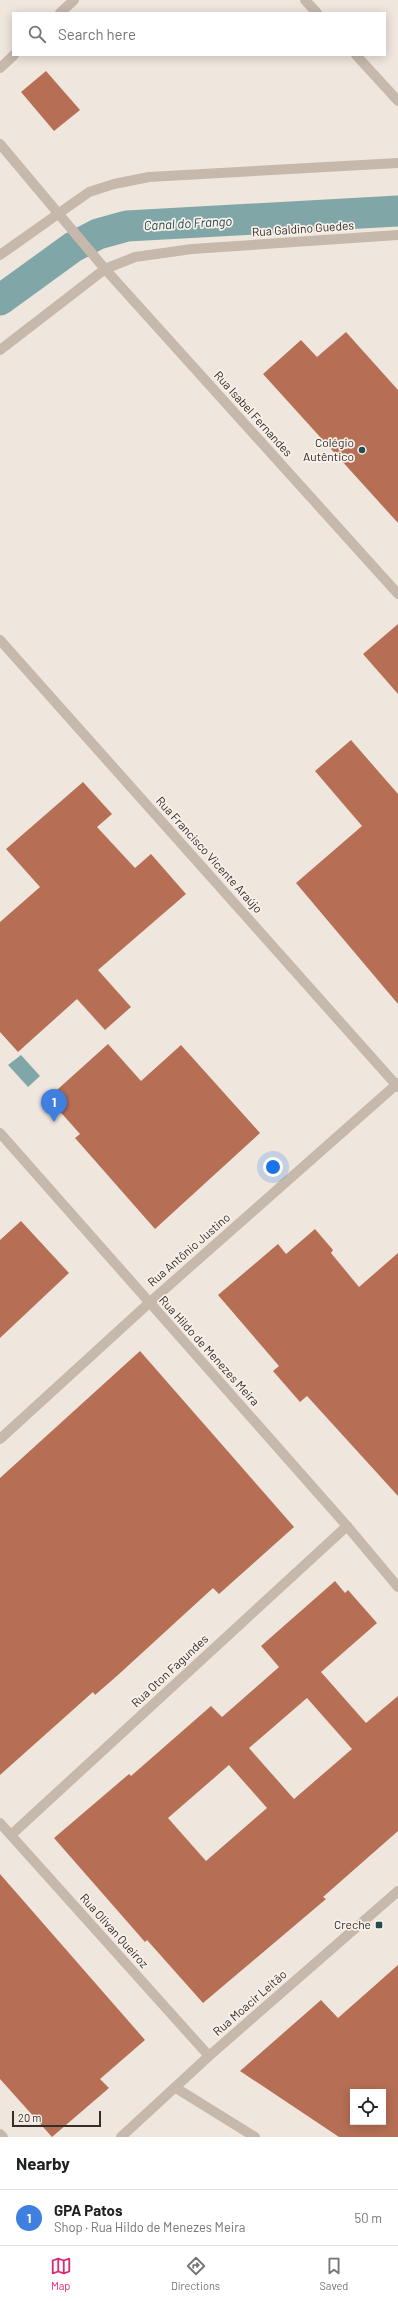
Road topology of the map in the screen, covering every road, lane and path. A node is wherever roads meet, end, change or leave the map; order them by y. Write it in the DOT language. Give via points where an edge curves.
graph roads {
  1 [pos="74,0"];
  2 [pos="305,0"];
  3 [pos="61,12"];
  4 [pos="316,12"];
  5 [pos="13,56"];
  6 [pos="357,56"];
  7 [pos="0,68"];
  8 [pos="398,101"];
  9 [pos="0,144"];
  10 [pos="398,163"];
  11 [pos="58,212"];
  12 [pos="398,236"];
  13 [pos="0,255"];
  14 [pos="105,269"];
  15 [pos="0,350"];
  16 [pos="398,594"];
  17 [pos="0,640"];
  18 [pos="397,1085"];
  19 [pos="0,1133"];
  20 [pos="148,1303"];
  21 [pos="0,1439"];
  22 [pos="347,1526"];
  23 [pos="398,1587"];
  24 [pos="0,1823"];
  25 [pos="11,1835"];
  26 [pos="398,1891"];
  27 [pos="209,2056"];
  28 [pos="176,2088"];
  29 [pos="0,2134"];
  30 [pos="3,2137"];
  31 [pos="121,2137"];
  32 [pos="255,2137"];
  1 -- 3 [label="street"];
  2 -- 4 [label="street"];
  5 -- 7 [label="street"];
  6 -- 8 [label="street"];
  9 -- 11 [label="street, Rua Isabel Fernandes"];
  10 -- 11 [label="street" via="149,177 89,192"];
  11 -- 13 [label="street"];
  11 -- 14 [label="street, Rua Isabel Fernandes"];
  12 -- 14 [label="street, Rua Galdino Guedes" via="192,249 135,257"];
  14 -- 15 [label="street, Rua Galdino Guedes"];
  14 -- 16 [label="street, Rua Isabel Fernandes"];
  17 -- 18 [label="street, Rua Francisco Vicente Araújo"];
  18 -- 20 [label="street, Rua Antônio Justino"];
  19 -- 20 [label="street, Rua Hildo de Menezes Meira"];
  20 -- 21 [label="street, Rua Antônio Justino"];
  20 -- 22 [label="street, Rua Hildo de Menezes Meira"];
  22 -- 23 [label="street, Rua Hildo de Menezes Meira"];
  22 -- 25 [label="street, Rua Oton Fagundes"];
  24 -- 25 [label="street, Rua Olivan Queiroz"];
  25 -- 27 [label="street, Rua Olivan Queiroz"];
  26 -- 27 [label="street, Rua Moacir Leitão"];
  27 -- 28 [label="street, Rua Moacir Leitão"];
  28 -- 31 [label="street, Rua Moacir Leitão"];
  28 -- 32 [label="street"];
  29 -- 30 [label="street"];
}
